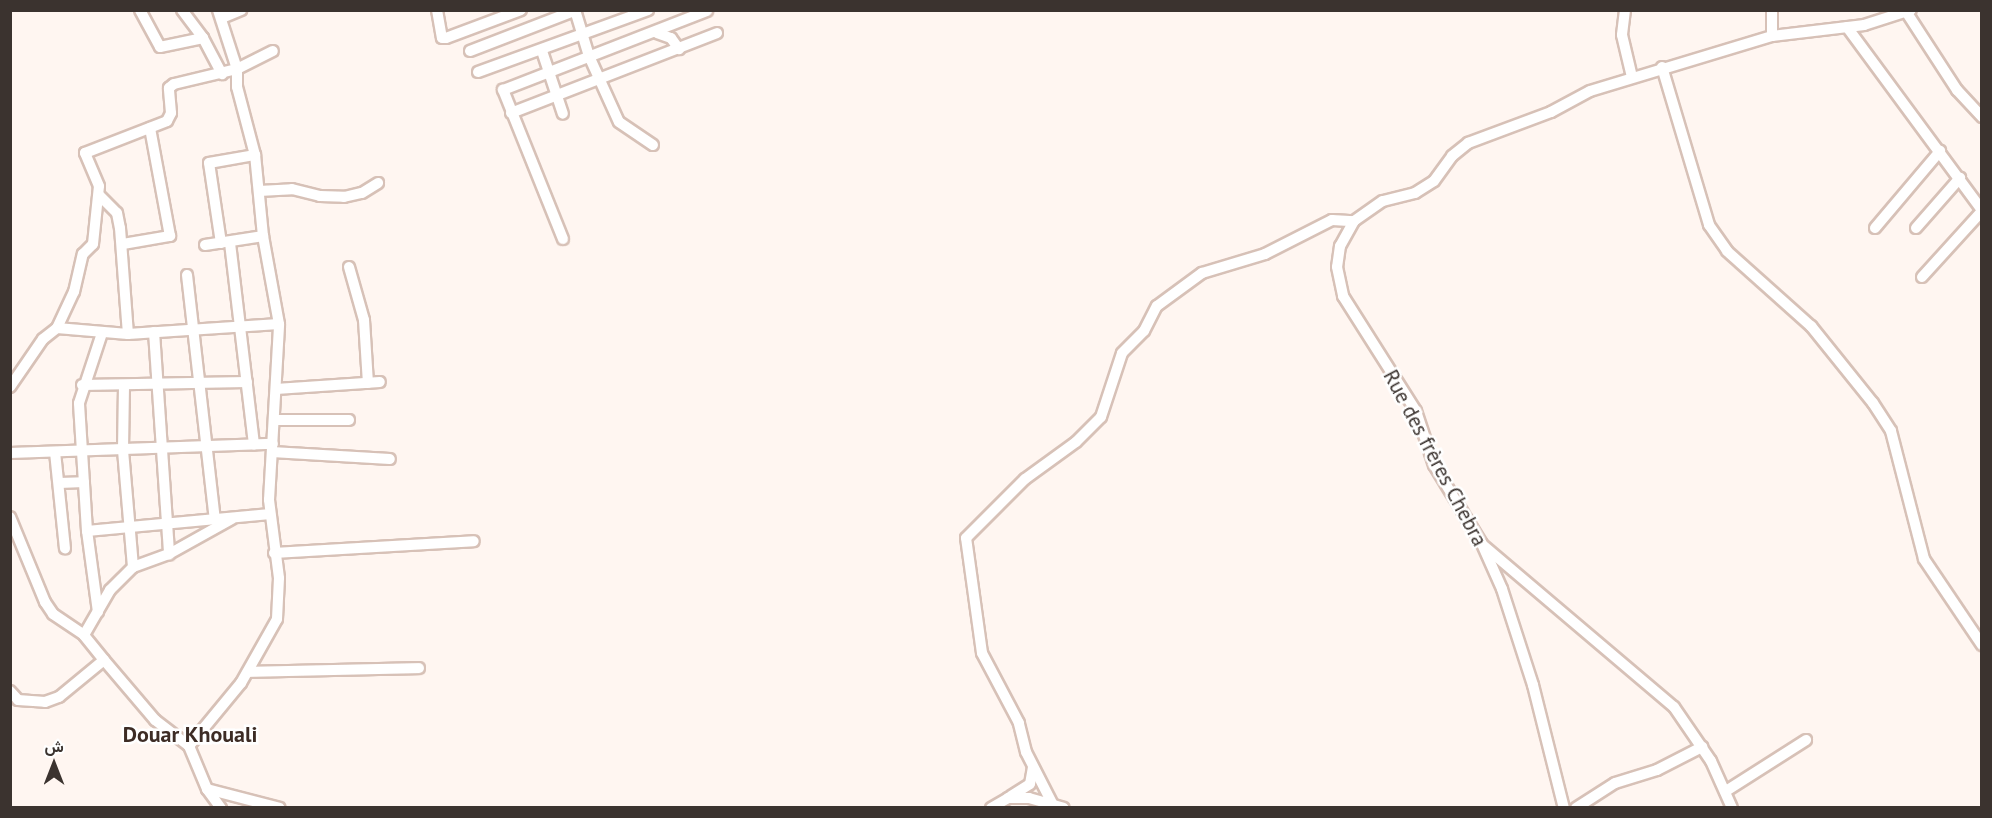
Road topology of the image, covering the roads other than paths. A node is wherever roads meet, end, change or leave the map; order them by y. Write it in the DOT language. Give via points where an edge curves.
graph roads {
  1 [pos="140,10"];
  2 [pos="182,10"];
  3 [pos="241,10"];
  4 [pos="437,10"];
  5 [pos="521,10"];
  6 [pos="648,10"];
  7 [pos="1625,10"];
  8 [pos="1772,10"];
  9 [pos="575,11"];
  10 [pos="707,11"];
  11 [pos="1909,12"];
  12 [pos="220,14"];
  13 [pos="1847,27"];
  14 [pos="657,33"];
  15 [pos="717,33"];
  16 [pos="583,35"];
  17 [pos="1772,36"];
  18 [pos="203,39"];
  19 [pos="679,49"];
  20 [pos="273,51"];
  21 [pos="470,51"];
  22 [pos="542,51"];
  23 [pos="589,56"];
  24 [pos="1662,67"];
  25 [pos="237,69"];
  26 [pos="548,70"];
  27 [pos="478,72"];
  28 [pos="222,74"];
  29 [pos="598,77"];
  30 [pos="1632,77"];
  31 [pos="557,94"];
  32 [pos="511,113"];
  33 [pos="563,114"];
  34 [pos="1982,117"];
  35 [pos="150,128"];
  36 [pos="653,145"];
  37 [pos="1940,151"];
  38 [pos="255,154"];
  39 [pos="1960,178"];
  40 [pos="378,183"];
  41 [pos="258,191"];
  42 [pos="99,195"];
  43 [pos="1982,210"];
  44 [pos="1354,221"];
  45 [pos="1875,228"];
  46 [pos="1916,228"];
  47 [pos="263,236"];
  48 [pos="562,239"];
  49 [pos="226,243"];
  50 [pos="123,244"];
  51 [pos="205,245"];
  52 [pos="349,267"];
  53 [pos="187,275"];
  54 [pos="1922,277"];
  55 [pos="279,324"];
  56 [pos="57,328"];
  57 [pos="239,329"];
  58 [pos="192,331"];
  59 [pos="154,332"];
  60 [pos="102,333"];
  61 [pos="128,334"];
  62 [pos="247,382"];
  63 [pos="380,382"];
  64 [pos="368,383"];
  65 [pos="82,385"];
  66 [pos="124,386"];
  67 [pos="160,386"];
  68 [pos="200,386"];
  69 [pos="10,387"];
  70 [pos="276,389"];
  71 [pos="274,420"];
  72 [pos="349,420"];
  73 [pos="204,446"];
  74 [pos="254,446"];
  75 [pos="164,448"];
  76 [pos="272,448"];
  77 [pos="123,450"];
  78 [pos="82,451"];
  79 [pos="55,452"];
  80 [pos="10,453"];
  81 [pos="390,459"];
  82 [pos="84,482"];
  83 [pos="59,483"];
  84 [pos="270,514"];
  85 [pos="10,517"];
  86 [pos="234,517"];
  87 [pos="215,519"];
  88 [pos="166,525"];
  89 [pos="128,529"];
  90 [pos="87,531"];
  91 [pos="474,541"];
  92 [pos="1482,544"];
  93 [pos="65,548"];
  94 [pos="274,553"];
  95 [pos="169,554"];
  96 [pos="133,567"];
  97 [pos="1520,576"];
  98 [pos="1502,589"];
  99 [pos="98,613"];
  100 [pos="84,635"];
  101 [pos="1982,645"];
  102 [pos="104,660"];
  103 [pos="419,668"];
  104 [pos="248,672"];
  105 [pos="10,691"];
  106 [pos="1806,740"];
  107 [pos="189,746"];
  108 [pos="1702,747"];
  109 [pos="1033,767"];
  110 [pos="207,789"];
  111 [pos="1726,791"];
  112 [pos="1008,798"];
  113 [pos="1052,803"];
  114 [pos="221,807"];
  115 [pos="280,807"];
  116 [pos="991,807"];
  117 [pos="1064,807"];
  118 [pos="1564,807"];
  119 [pos="1576,807"];
  120 [pos="1732,807"];
  1 -- 18 [label="street" via="153,41 160,47"];
  2 -- 18 [label="street"];
  3 -- 12 [label="street"];
  4 -- 5 [label="street" via="442,38"];
  6 -- 16 [label="street"];
  7 -- 30 [label="street" via="1622,35"];
  8 -- 17 [label="street"];
  9 -- 16 [label="street"];
  9 -- 21 [label="street"];
  10 -- 14 [label="street"];
  11 -- 13 [label="street"];
  11 -- 34 [label="street" via="1957,90"];
  12 -- 25 [label="street"];
  13 -- 17 [label="street"];
  13 -- 37 [label="street"];
  14 -- 19 [label="street" via="671,38"];
  14 -- 23 [label="street"];
  15 -- 19 [label="street"];
  16 -- 22 [label="street"];
  16 -- 23 [label="street"];
  17 -- 24 [label="street"];
  18 -- 28 [label="street"];
  19 -- 29 [label="street"];
  20 -- 25 [label="street"];
  22 -- 26 [label="street"];
  22 -- 27 [label="street"];
  23 -- 26 [label="street"];
  23 -- 29 [label="street"];
  24 -- 30 [label="street"];
  24 -- 101 [label="street" via="1709,225 1727,252 1810,326 1873,403 1891,431 1924,559"];
  25 -- 28 [label="street"];
  25 -- 38 [label="street" via="237,87"];
  26 -- 31 [label="street"];
  26 -- 32 [label="street" via="504,90"];
  28 -- 35 [label="street" via="171,86 170,119"];
  29 -- 31 [label="street"];
  29 -- 36 [label="street" via="619,123"];
  30 -- 44 [label="street" via="1468,143 1452,156 1434,181 1415,193 1383,201"];
  31 -- 32 [label="street"];
  31 -- 33 [label="street"];
  32 -- 48 [label="street"];
  35 -- 42 [label="street" via="85,153 87,165 97,177"];
  35 -- 50 [label="street" via="169,211 170,236"];
  37 -- 39 [label="street"];
  37 -- 45 [label="street"];
  38 -- 41 [label="street"];
  38 -- 49 [label="street" via="210,163"];
  39 -- 43 [label="street"];
  39 -- 46 [label="street"];
  40 -- 41 [label="street" via="362,193 344,197 291,189"];
  41 -- 47 [label="street"];
  42 -- 50 [label="street" via="117,213"];
  42 -- 56 [label="street" via="93,244 83,254 74,292"];
  43 -- 54 [label="street"];
  44 -- 92 [label="street, Rue des frères Chebra" via="1340,246 1336,267 1342,296 1416,411 1434,465"];
  44 -- 109 [label="street" via="1332,220 1265,254 1202,273 1173,292 1157,306 1144,331 1122,352 1101,417 1076,442 1025,479 966,538 982,653 1019,723"];
  47 -- 49 [label="street"];
  47 -- 55 [label="street"];
  49 -- 51 [label="street"];
  49 -- 57 [label="street"];
  50 -- 61 [label="street"];
  52 -- 64 [label="street" via="364,320"];
  53 -- 58 [label="street"];
  55 -- 57 [label="street"];
  55 -- 70 [label="street"];
  56 -- 60 [label="street"];
  56 -- 69 [label="street" via="43,339"];
  57 -- 58 [label="street"];
  57 -- 62 [label="street"];
  58 -- 59 [label="street"];
  58 -- 68 [label="street"];
  59 -- 61 [label="street"];
  59 -- 67 [label="street"];
  60 -- 61 [label="street"];
  60 -- 65 [label="street"];
  62 -- 68 [label="street"];
  62 -- 74 [label="street"];
  63 -- 64 [label="street"];
  64 -- 70 [label="street"];
  65 -- 66 [label="street"];
  65 -- 78 [label="street"];
  66 -- 67 [label="street"];
  66 -- 77 [label="street"];
  67 -- 68 [label="street"];
  67 -- 75 [label="street"];
  68 -- 73 [label="street"];
  70 -- 71 [label="street"];
  71 -- 72 [label="street"];
  71 -- 76 [label="street"];
  73 -- 74 [label="street"];
  73 -- 75 [label="street"];
  73 -- 87 [label="street"];
  74 -- 76 [label="street"];
  75 -- 77 [label="street"];
  75 -- 88 [label="street"];
  76 -- 81 [label="street"];
  76 -- 84 [label="street"];
  77 -- 78 [label="street"];
  77 -- 89 [label="street"];
  78 -- 79 [label="street"];
  78 -- 82 [label="street"];
  79 -- 80 [label="street"];
  79 -- 83 [label="street"];
  82 -- 83 [label="street"];
  82 -- 90 [label="street"];
  83 -- 93 [label="street"];
  84 -- 86 [label="street"];
  84 -- 94 [label="street"];
  85 -- 100 [label="street" via="45,602 53,614"];
  86 -- 87 [label="street"];
  86 -- 95 [label="street"];
  87 -- 88 [label="street"];
  88 -- 89 [label="street"];
  88 -- 95 [label="street"];
  89 -- 90 [label="street"];
  89 -- 96 [label="street"];
  90 -- 99 [label="street"];
  91 -- 94 [label="street"];
  92 -- 97 [label="street"];
  92 -- 98 [label="street, Rue des frères Chebra"];
  94 -- 104 [label="street" via="280,599 277,619"];
  95 -- 96 [label="street"];
  96 -- 99 [label="street" via="119,578"];
  97 -- 98 [label="street"];
  97 -- 108 [label="street" via="1674,707"];
  98 -- 118 [label="street, Rue des frères Chebra" via="1530,675"];
  99 -- 100 [label="street"];
  100 -- 102 [label="street"];
  102 -- 105 [label="street" via="60,697 45,702 18,700"];
  102 -- 107 [label="street" via="155,720"];
  103 -- 104 [label="street"];
  104 -- 107 [label="street"];
  106 -- 111 [label="street"];
  107 -- 110 [label="street"];
  108 -- 111 [label="street"];
  108 -- 119 [label="street" via="1656,770 1615,783"];
  109 -- 112 [label="street" via="1029,784"];
  109 -- 113 [label="street"];
  110 -- 114 [label="street"];
  110 -- 115 [label="street"];
  111 -- 120 [label="street"];
  112 -- 113 [label="street"];
  112 -- 116 [label="street"];
  113 -- 117 [label="street"];
}
